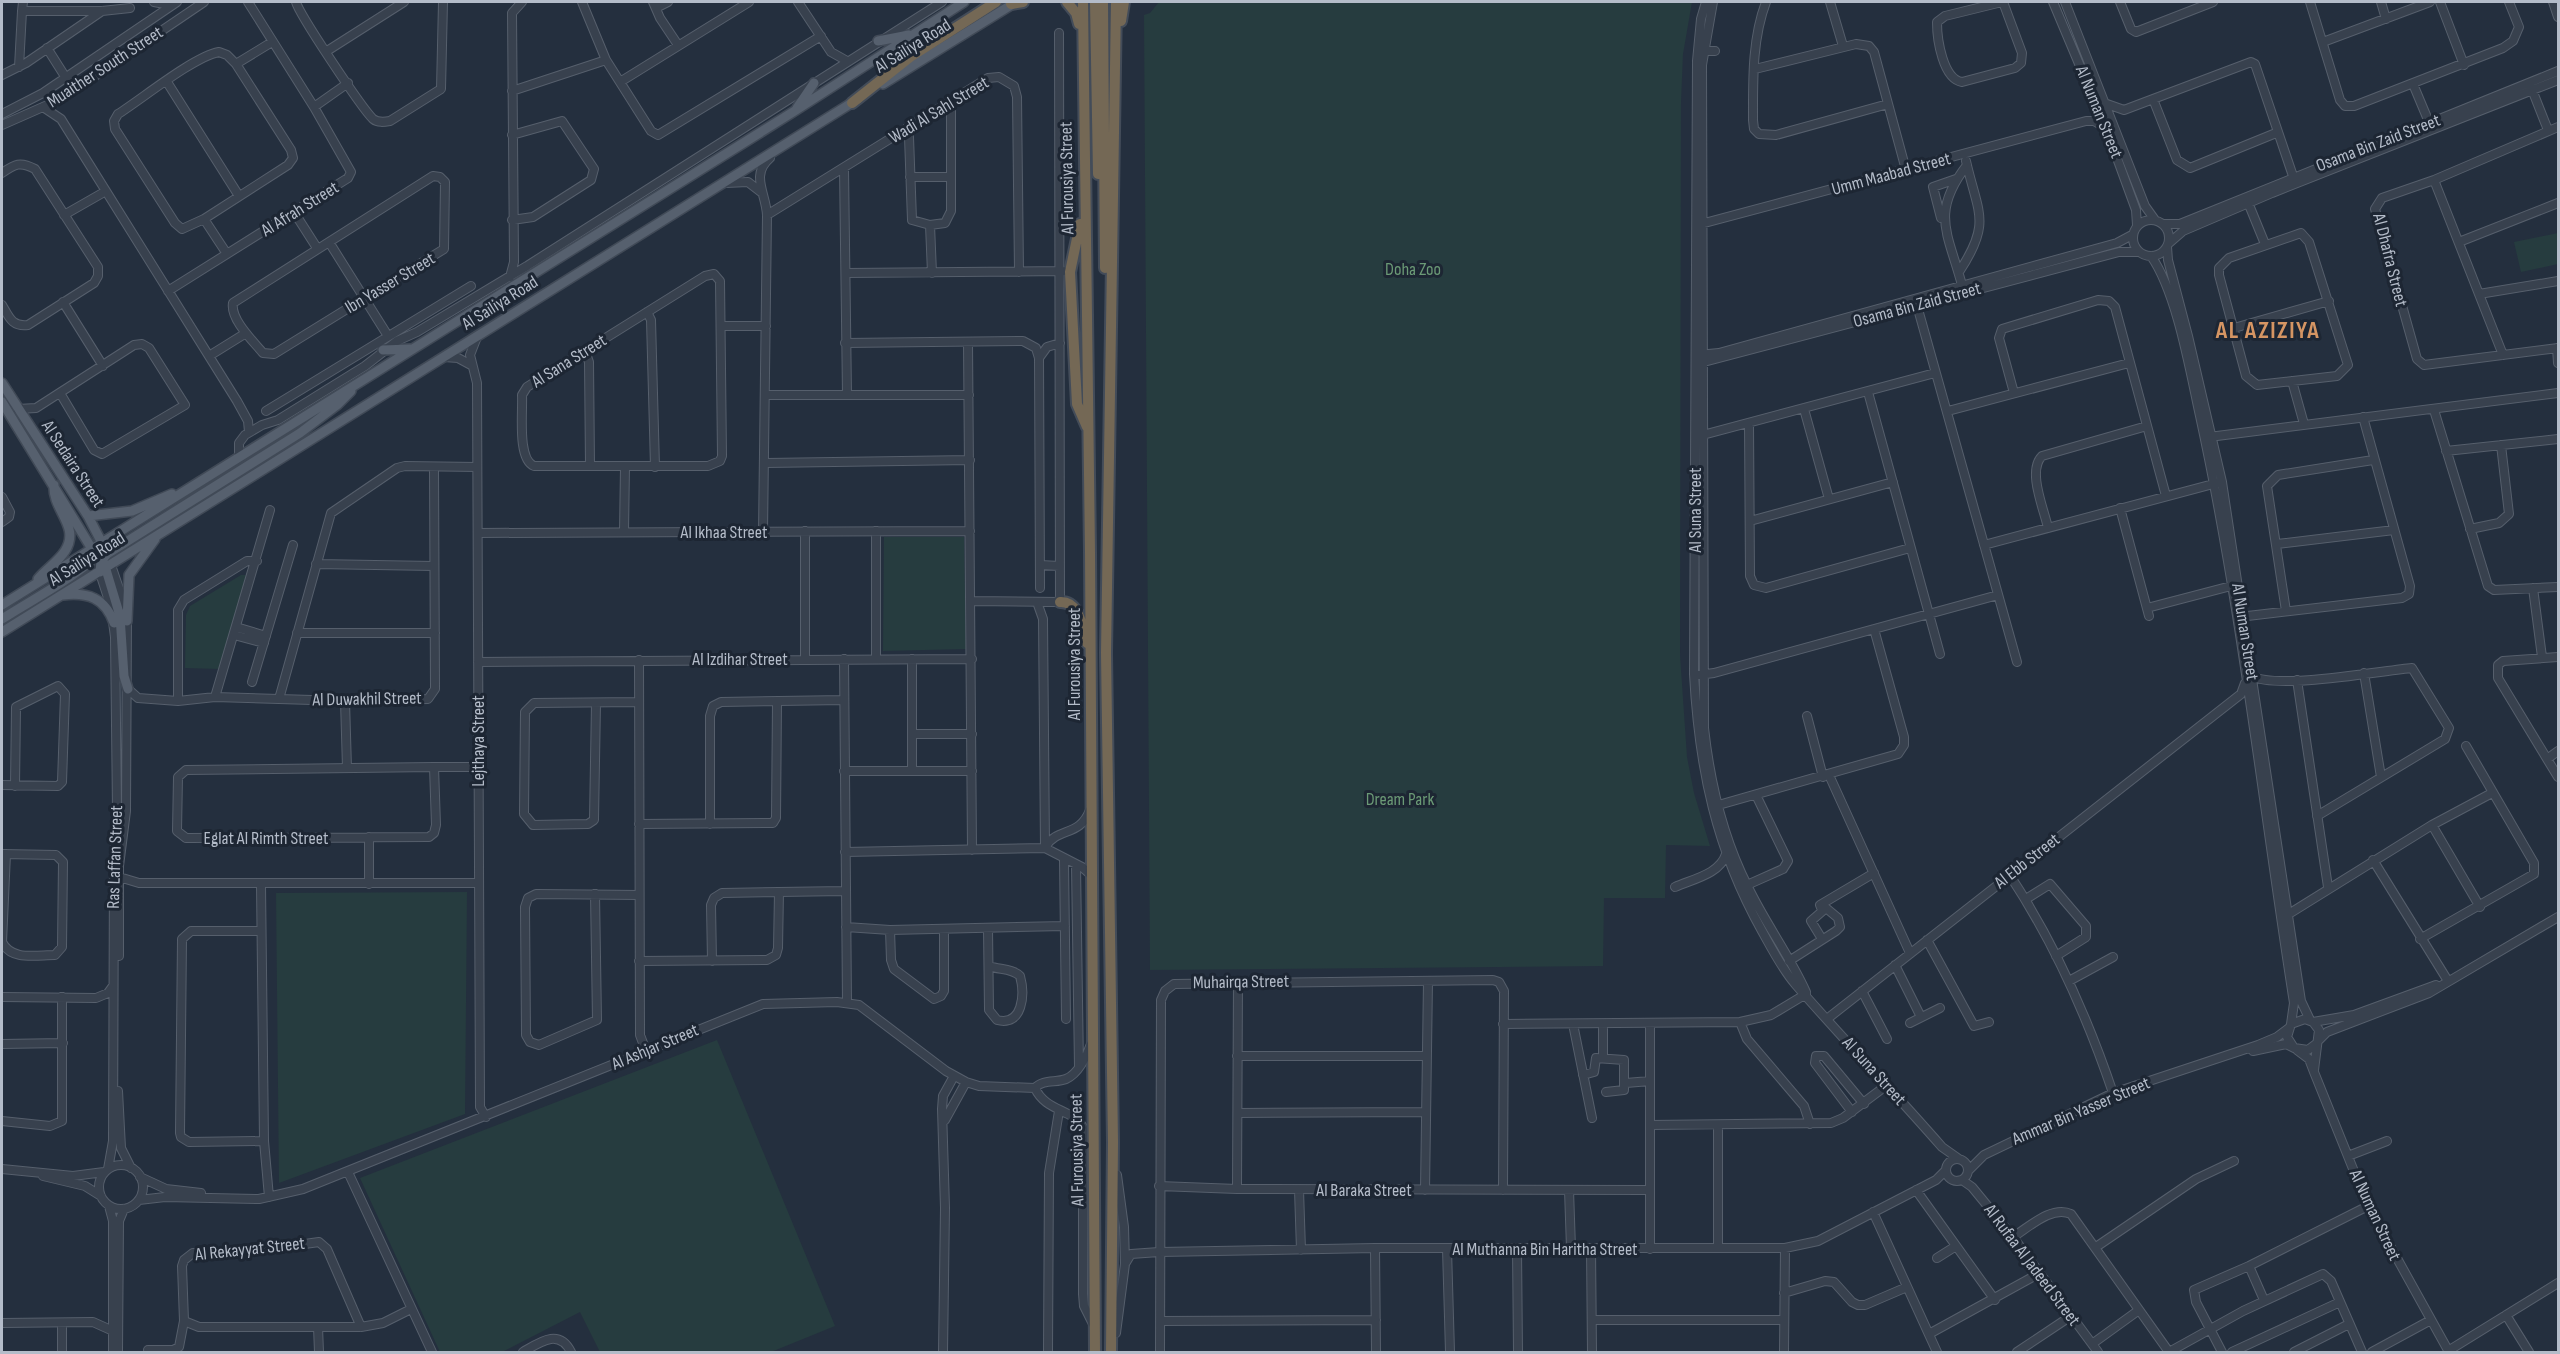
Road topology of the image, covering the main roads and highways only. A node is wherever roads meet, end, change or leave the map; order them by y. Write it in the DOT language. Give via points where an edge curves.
graph roads {
  1 [pos="964,2"];
  2 [pos="996,2"];
  3 [pos="1023,2"];
  4 [pos="1067,2"];
  5 [pos="1083,2"];
  6 [pos="1095,2"];
  7 [pos="1103,2"];
  8 [pos="1116,2"];
  9 [pos="1124,2"];
  10 [pos="1013,3"];
  11 [pos="914,33"];
  12 [pos="878,40"];
  13 [pos="1083,42"];
  14 [pos="1116,51"];
  15 [pos="814,83"];
  16 [pos="852,103"];
  17 [pos="793,112"];
  18 [pos="1084,209"];
  19 [pos="1105,243"];
  20 [pos="412,349"];
  21 [pos="383,350"];
  22 [pos="1111,360"];
  23 [pos="358,382"];
  24 [pos="2,384"];
  25 [pos="2,402"];
  26 [pos="1088,428"];
  27 [pos="199,482"];
  28 [pos="54,483"];
  29 [pos="88,516"];
  30 [pos="158,535"];
  31 [pos="102,543"];
  32 [pos="102,560"];
  33 [pos="34,585"];
  34 [pos="60,595"];
  35 [pos="1062,602"];
  36 [pos="2,605"];
  37 [pos="2,619"];
  38 [pos="127,621"];
  39 [pos="114,623"];
  40 [pos="2,632"];
  41 [pos="1090,655"];
  42 [pos="128,690"];
  43 [pos="1095,1353"];
  44 [pos="1113,1353"];
  1 -- 11 [label="main road, Al Sailiya Road"];
  2 -- 16 [label="highway" via="904,61"];
  3 -- 10 [label="highway"];
  4 -- 13 [label="highway" via="1076,13"];
  5 -- 13 [label="highway, Al Furousiya Street"];
  6 -- 19 [label="highway" via="1096,141"];
  7 -- 19 [label="highway"];
  8 -- 14 [label="highway, Al Furousiya Street"];
  9 -- 14 [label="highway"];
  10 -- 16 [label="main road, Al Sailiya Road"];
  11 -- 12 [label="main road"];
  11 -- 17 [label="main road, Al Sailiya Road"];
  13 -- 18 [label="highway, Al Furousiya Street"];
  14 -- 22 [label="highway, Al Furousiya Street"];
  15 -- 17 [label="main road"];
  16 -- 30 [label="main road, Al Sailiya Road"];
  17 -- 20 [label="main road, Al Sailiya Road"];
  18 -- 26 [label="highway, Al Furousiya Street"];
  18 -- 26 [label="highway" via="1065,272 1077,404"];
  19 -- 22 [label="highway"];
  20 -- 21 [label="main road"];
  20 -- 23 [label="main road, Al Sailiya Road"];
  22 -- 44 [label="highway, Al Furousiya Street" via="1106,653"];
  23 -- 27 [label="main road, Al Sailiya Road"];
  23 -- 32 [label="main road" via="313,424"];
  24 -- 29 [label="main road, Al Sedaira Street"];
  25 -- 28 [label="main road, Al Sedaira Street"];
  26 -- 41 [label="highway, Al Furousiya Street"];
  27 -- 29 [label="main road" via="132,511"];
  27 -- 31 [label="main road, Al Sailiya Road"];
  28 -- 32 [label="main road, Al Sedaira Street"];
  28 -- 33 [label="main road" via="55,499 67,520 70,537 63,554"];
  29 -- 31 [label="main road, Al Sedaira Street"];
  30 -- 32 [label="main road, Al Sailiya Road"];
  30 -- 38 [label="main road" via="129,575"];
  31 -- 32 [label="main road, Al Sedaira Street"];
  32 -- 33 [label="main road, Al Sailiya Road"];
  32 -- 34 [label="main road, Al Sailiya Road"];
  32 -- 37 [label="main road"];
  32 -- 42 [label="main road" via="120,616"];
  33 -- 36 [label="main road, Al Sailiya Road"];
  34 -- 39 [label="main road" via="92,596 106,607"];
  34 -- 40 [label="main road, Al Sailiya Road"];
  35 -- 41 [label="highway" via="1073,606 1079,617"];
  41 -- 43 [label="highway, Al Furousiya Street"];
}
